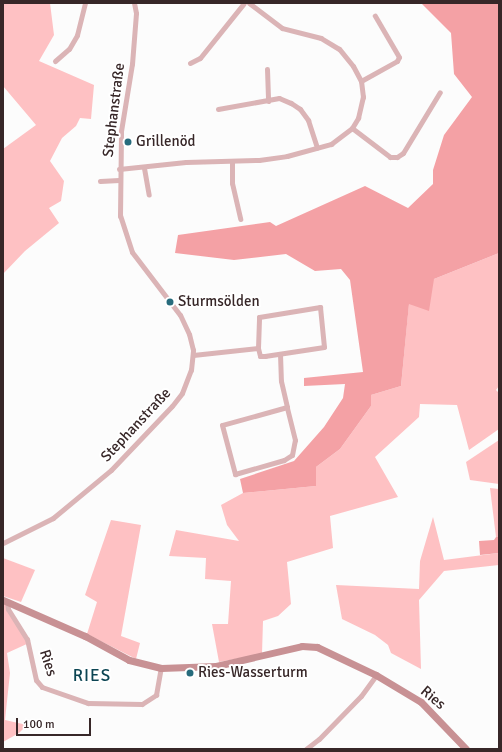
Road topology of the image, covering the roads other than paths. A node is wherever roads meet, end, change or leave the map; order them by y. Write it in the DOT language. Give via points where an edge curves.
graph roads {
  1 [pos="85,3"];
  2 [pos="134,3"];
  3 [pos="244,3"];
  4 [pos="249,3"];
  5 [pos="375,16"];
  6 [pos="55,61"];
  7 [pos="190,63"];
  8 [pos="267,69"];
  9 [pos="361,81"];
  10 [pos="440,92"];
  11 [pos="268,101"];
  12 [pos="218,109"];
  13 [pos="352,128"];
  14 [pos="317,148"];
  15 [pos="232,162"];
  16 [pos="144,168"];
  17 [pos="119,169"];
  18 [pos="119,180"];
  19 [pos="100,182"];
  20 [pos="149,195"];
  21 [pos="240,219"];
  22 [pos="258,348"];
  23 [pos="280,354"];
  24 [pos="193,355"];
  25 [pos="287,407"];
  26 [pos="3,543"];
  27 [pos="5,601"];
  28 [pos="161,668"];
  29 [pos="376,675"];
  30 [pos="306,749"];
  31 [pos="466,749"];
  1 -- 6 [label="street" via="77,35 69,49"];
  2 -- 17 [label="street, Stephanstraße" via="136,13 132,64"];
  3 -- 7 [label="street" via="200,58"];
  4 -- 9 [label="street" via="282,28 321,38 339,49"];
  5 -- 9 [label="street" via="399,57 397,61"];
  8 -- 11 [label="street"];
  9 -- 13 [label="street" via="361,108"];
  10 -- 13 [label="street" via="403,153 397,157 390,157"];
  11 -- 12 [label="street"];
  11 -- 14 [label="street" via="279,98 300,109 308,120"];
  13 -- 14 [label="street" via="331,144"];
  14 -- 15 [label="street" via="287,156"];
  15 -- 16 [label="street" via="186,162"];
  15 -- 21 [label="street" via="232,183"];
  16 -- 17 [label="street"];
  16 -- 20 [label="street"];
  17 -- 18 [label="street, Stephanstraße"];
  18 -- 19 [label="street"];
  18 -- 24 [label="street, Stephanstraße" via="120,216 126,238 140,264 185,324"];
  22 -- 23 [label="street" via="260,356"];
  22 -- 23 [label="street" via="259,317 320,307 324,347"];
  22 -- 24 [label="street"];
  23 -- 25 [label="street" via="281,381"];
  24 -- 26 [label="street, Stephanstraße" via="190,374 182,393 119,463 53,518"];
  25 -- 25 [label="street" via="222,425 235,474 284,460 292,455 295,440"];
  27 -- 28 [label="street, Ries" via="85,636 129,660"];
  27 -- 28 [label="street, Ries" via="27,639 36,680 42,687 88,703 142,704 156,695"];
  28 -- 29 [label="street, Ries" via="194,669 231,664 308,645 327,650"];
  29 -- 30 [label="street" via="361,696 319,740"];
  29 -- 31 [label="street, Ries" via="421,702"];
}
